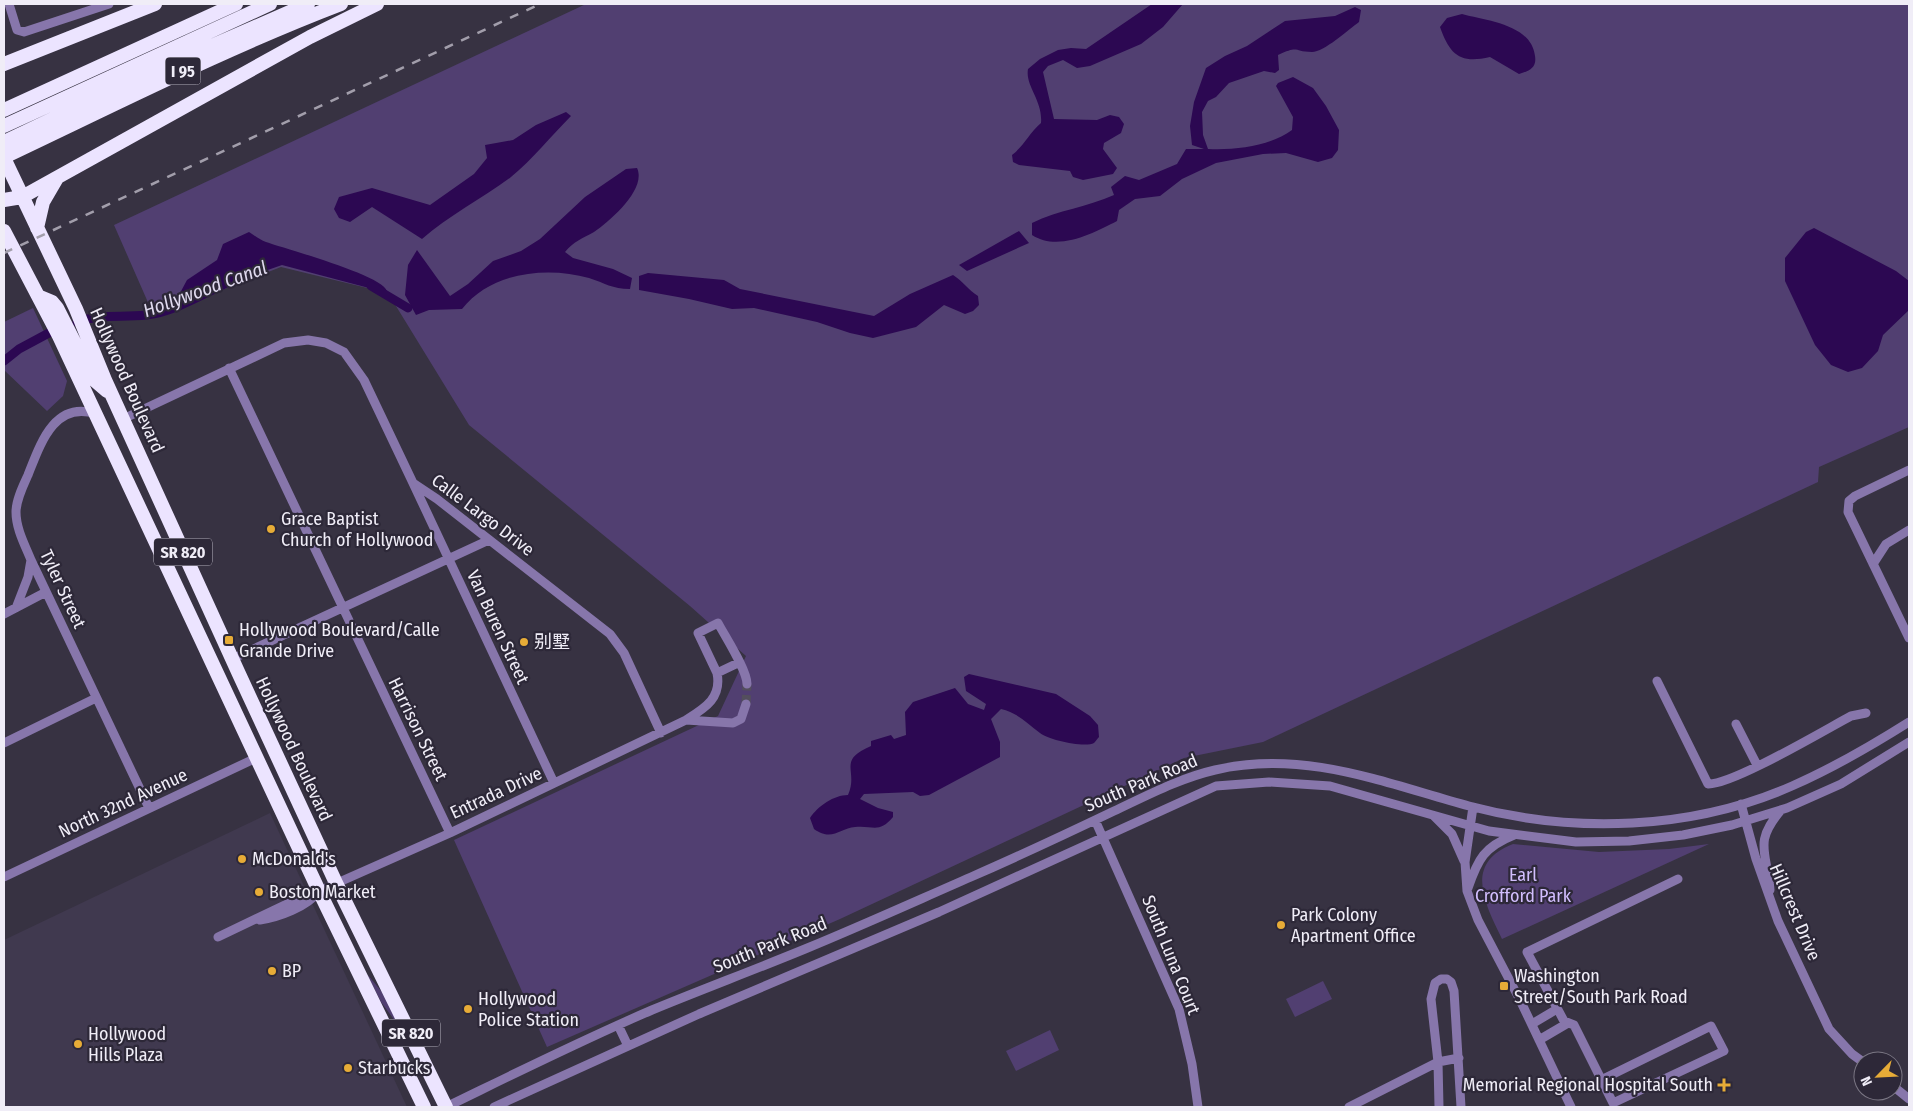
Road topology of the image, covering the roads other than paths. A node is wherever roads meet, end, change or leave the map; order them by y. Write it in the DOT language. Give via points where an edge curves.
graph roads {
  1 [pos="9,4"];
  2 [pos="155,4"];
  3 [pos="236,4"];
  4 [pos="270,4"];
  5 [pos="308,4"];
  6 [pos="341,4"];
  7 [pos="377,4"];
  8 [pos="105,5"];
  9 [pos="5,63"];
  10 [pos="6,109"];
  11 [pos="4,126"];
  12 [pos="26,139"];
  13 [pos="4,142"];
  14 [pos="4,157"];
  15 [pos="58,176"];
  16 [pos="22,197"];
  17 [pos="4,200"];
  18 [pos="37,228"];
  19 [pos="5,234"];
  20 [pos="61,328"];
  21 [pos="228,368"];
  22 [pos="112,395"];
  23 [pos="96,414"];
  24 [pos="123,419"];
  25 [pos="1909,470"];
  26 [pos="413,483"];
  27 [pos="1909,530"];
  28 [pos="489,540"];
  29 [pos="31,560"];
  30 [pos="448,560"];
  31 [pos="1873,564"];
  32 [pos="46,592"];
  33 [pos="16,608"];
  34 [pos="342,610"];
  35 [pos="4,614"];
  36 [pos="201,637"];
  37 [pos="1909,638"];
  38 [pos="232,659"];
  39 [pos="738,662"];
  40 [pos="717,673"];
  41 [pos="1657,681"];
  42 [pos="747,684"];
  43 [pos="224,687"];
  44 [pos="96,698"];
  45 [pos="746,704"];
  46 [pos="709,705"];
  47 [pos="1866,713"];
  48 [pos="686,720"];
  49 [pos="1909,722"];
  50 [pos="717,723"];
  51 [pos="1736,724"];
  52 [pos="262,725"];
  53 [pos="661,733"];
  54 [pos="1909,742"];
  55 [pos="4,743"];
  56 [pos="256,758"];
  57 [pos="1757,765"];
  58 [pos="554,783"];
  59 [pos="1741,804"];
  60 [pos="1473,807"];
  61 [pos="149,808"];
  62 [pos="1781,810"];
  63 [pos="1432,814"];
  64 [pos="1094,820"];
  65 [pos="1745,821"];
  66 [pos="1469,825"];
  67 [pos="450,833"];
  68 [pos="1515,835"];
  69 [pos="1102,837"];
  70 [pos="1465,862"];
  71 [pos="4,877"];
  72 [pos="1678,879"];
  73 [pos="336,883"];
  74 [pos="319,891"];
  75 [pos="1467,891"];
  76 [pos="1771,902"];
  77 [pos="218,937"];
  78 [pos="1557,1010"];
  79 [pos="1568,1022"];
  80 [pos="1532,1024"];
  81 [pos="618,1026"];
  82 [pos="1539,1040"];
  83 [pos="628,1046"];
  84 [pos="1853,1055"];
  85 [pos="1459,1058"];
  86 [pos="1438,1062"];
  87 [pos="1601,1080"];
  88 [pos="424,1107"];
  89 [pos="446,1107"];
  90 [pos="494,1107"];
  91 [pos="1198,1107"];
  92 [pos="1349,1107"];
  93 [pos="1439,1107"];
  94 [pos="1461,1107"];
  95 [pos="1571,1107"];
  1 -- 8 [label="street" via="17,30 24,32"];
  2 -- 9 [label="highway"];
  3 -- 10 [label="highway, I 95"];
  4 -- 11 [label="highway"];
  5 -- 12 [label="highway" via="141,77"];
  6 -- 12 [label="highway, I 95"];
  7 -- 15 [label="highway" via="310,37"];
  12 -- 13 [label="highway"];
  12 -- 14 [label="highway, I 95"];
  14 -- 16 [label="highway, Hollywood Boulevard / SR 820"];
  15 -- 16 [label="highway"];
  15 -- 18 [label="highway" via="42,202"];
  16 -- 17 [label="highway"];
  16 -- 18 [label="highway, Hollywood Boulevard / SR 820"];
  18 -- 22 [label="highway, Hollywood Boulevard / SR 820"];
  19 -- 20 [label="highway, SR 820"];
  20 -- 22 [label="highway" via="92,378"];
  20 -- 23 [label="highway, SR 820"];
  21 -- 24 [label="street, Calle Largo Drive"];
  21 -- 26 [label="street, Calle Largo Drive" via="284,344 308,340 326,343 344,352 364,380"];
  21 -- 34 [label="street, Harrison Street"];
  22 -- 24 [label="highway, Hollywood Boulevard / SR 820"];
  23 -- 29 [label="street, Tyler Street" via="81,410 62,417 41,443 16,511 18,527"];
  23 -- 36 [label="highway, SR 820"];
  24 -- 38 [label="highway, Hollywood Boulevard / SR 820"];
  25 -- 31 [label="street" via="1849,501 1848,512"];
  26 -- 28 [label="street, Calle Largo Drive"];
  26 -- 30 [label="street, Van Buren Street"];
  27 -- 31 [label="street" via="1886,544"];
  28 -- 30 [label="street"];
  28 -- 53 [label="street, Calle Largo Drive" via="610,634 624,653"];
  29 -- 32 [label="street, Tyler Street"];
  29 -- 33 [label="street"];
  30 -- 34 [label="street"];
  30 -- 58 [label="street, Van Buren Street"];
  31 -- 37 [label="street"];
  32 -- 33 [label="street"];
  32 -- 44 [label="street, Tyler Street"];
  33 -- 35 [label="street"];
  34 -- 38 [label="street"];
  34 -- 67 [label="street, Harrison Street"];
  36 -- 38 [label="highway" via="220,654"];
  36 -- 43 [label="highway, SR 820"];
  38 -- 52 [label="highway, Hollywood Boulevard / SR 820"];
  39 -- 40 [label="street"];
  39 -- 40 [label="street" via="718,623 698,633"];
  39 -- 42 [label="street" via="747,674"];
  40 -- 46 [label="street" via="719,682"];
  41 -- 57 [label="street" via="1708,784 1717,784"];
  43 -- 52 [label="highway" via="240,693"];
  43 -- 56 [label="highway, SR 820"];
  44 -- 55 [label="street"];
  44 -- 61 [label="street, Tyler Street"];
  45 -- 50 [label="street" via="741,719 733,723"];
  46 -- 48 [label="street, Entrada Drive"];
  46 -- 50 [label="street"];
  47 -- 57 [label="street" via="1851,716"];
  48 -- 50 [label="street"];
  48 -- 53 [label="street, Entrada Drive"];
  49 -- 59 [label="street, South Park Road" via="1837,766"];
  51 -- 57 [label="street"];
  52 -- 73 [label="highway, Hollywood Boulevard / SR 820"];
  53 -- 58 [label="street, Entrada Drive"];
  54 -- 62 [label="street, South Park Road" via="1841,784"];
  56 -- 61 [label="street, North 32nd Avenue"];
  56 -- 74 [label="highway, SR 820"];
  58 -- 67 [label="street, Entrada Drive"];
  59 -- 60 [label="street, South Park Road" via="1681,818 1629,823 1522,818"];
  59 -- 65 [label="street, Hillcrest Drive"];
  60 -- 64 [label="street, South Park Road" via="1326,766 1267,763 1192,776"];
  60 -- 66 [label="street"];
  61 -- 71 [label="street, North 32nd Avenue"];
  62 -- 65 [label="street, South Park Road"];
  62 -- 76 [label="street" via="1764,836"];
  63 -- 66 [label="street, South Park Road"];
  63 -- 69 [label="street, South Park Road" via="1330,786 1291,782 1240,783 1216,786 1198,793"];
  63 -- 70 [label="street" via="1452,834"];
  64 -- 69 [label="street, South Luna Court"];
  64 -- 81 [label="street, South Park Road" via="810,947"];
  65 -- 68 [label="street, South Park Road" via="1683,835 1629,841 1576,842"];
  65 -- 76 [label="street, Hillcrest Drive"];
  66 -- 68 [label="street, South Park Road"];
  66 -- 70 [label="street"];
  67 -- 73 [label="street, Entrada Drive"];
  68 -- 75 [label="street" via="1491,846 1480,859"];
  69 -- 83 [label="street, South Park Road" via="939,912"];
  69 -- 91 [label="street, South Luna Court" via="1179,1009"];
  70 -- 75 [label="street"];
  72 -- 78 [label="street" via="1527,952"];
  73 -- 74 [label="street, Entrada Drive"];
  73 -- 89 [label="highway, Hollywood Boulevard / SR 820"];
  74 -- 77 [label="street, Entrada Drive"];
  74 -- 88 [label="highway, SR 820"];
  75 -- 80 [label="street" via="1478,920"];
  76 -- 84 [label="street, Hillcrest Drive" via="1829,1028"];
  78 -- 79 [label="street"];
  78 -- 80 [label="street"];
  79 -- 82 [label="street"];
  79 -- 87 [label="street" via="1574,1025"];
  80 -- 82 [label="street"];
  81 -- 83 [label="street"];
  81 -- 89 [label="street, South Park Road"];
  82 -- 95 [label="street"];
  83 -- 90 [label="street, South Park Road"];
  85 -- 86 [label="street"];
  85 -- 86 [label="street" via="1454,992 1451,982 1447,978 1441,979 1435,983 1431,999"];
  85 -- 94 [label="street"];
  86 -- 92 [label="street"];
  86 -- 93 [label="street"];
  87 -- 87 [label="street" via="1711,1026 1724,1051 1613,1103"];
}
